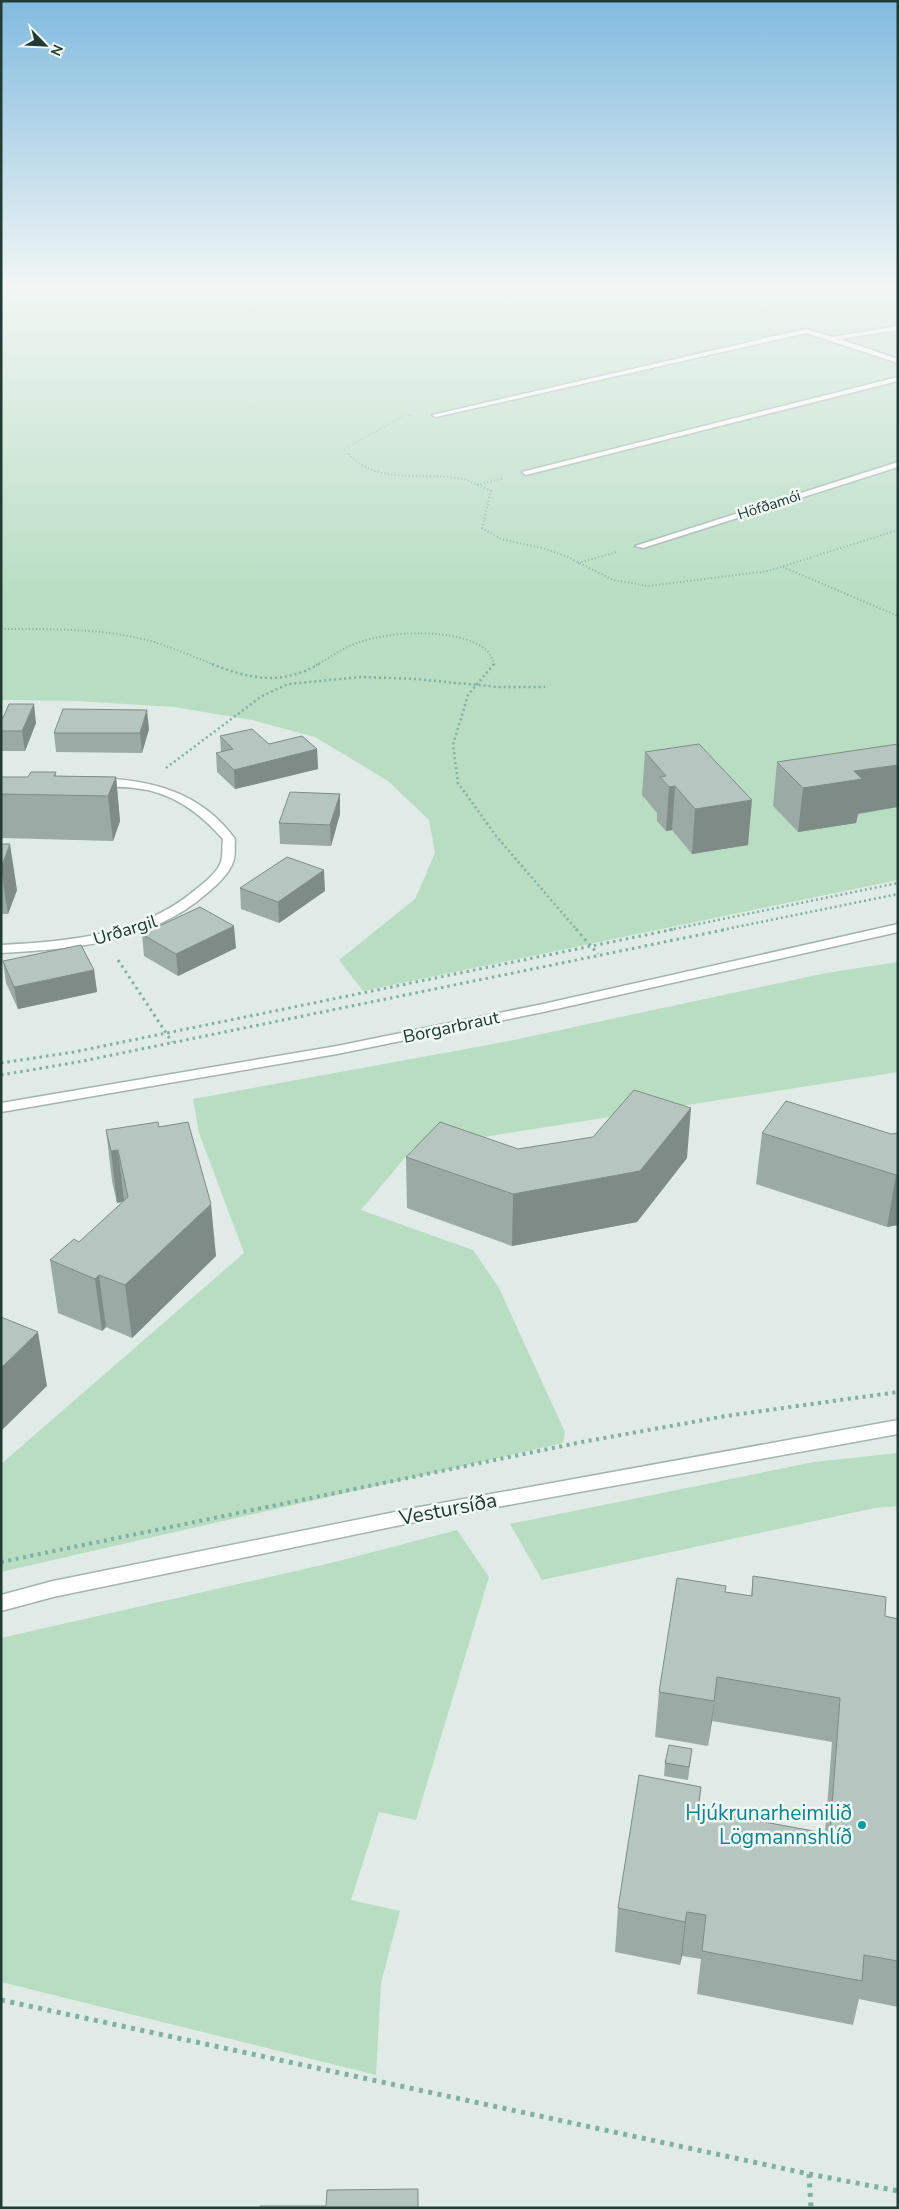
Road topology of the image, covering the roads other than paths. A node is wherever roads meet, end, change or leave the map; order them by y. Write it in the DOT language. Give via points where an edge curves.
graph roads {
  1 [pos="543,390"];
  2 [pos="854,390"];
  3 [pos="436,414"];
  4 [pos="898,464"];
  5 [pos="526,472"];
  6 [pos="640,546"];
  7 [pos="85,781"];
  8 [pos="898,928"];
  9 [pos="1,949"];
  10 [pos="1,1108"];
  11 [pos="898,1427"];
  12 [pos="1,1603"];
  1 -- 3 [label="street"];
  2 -- 5 [label="street"];
  4 -- 6 [label="street, Höfðamói"];
  7 -- 9 [label="street, Urðargil" via="122,782 155,788 190,800 213,819 229,839 227,862 200,894 161,920 104,939"];
  8 -- 10 [label="street, Borgarbraut" via="543,1008 337,1050"];
  11 -- 12 [label="street, Vestursíða" via="420,1514 53,1589"];
}
